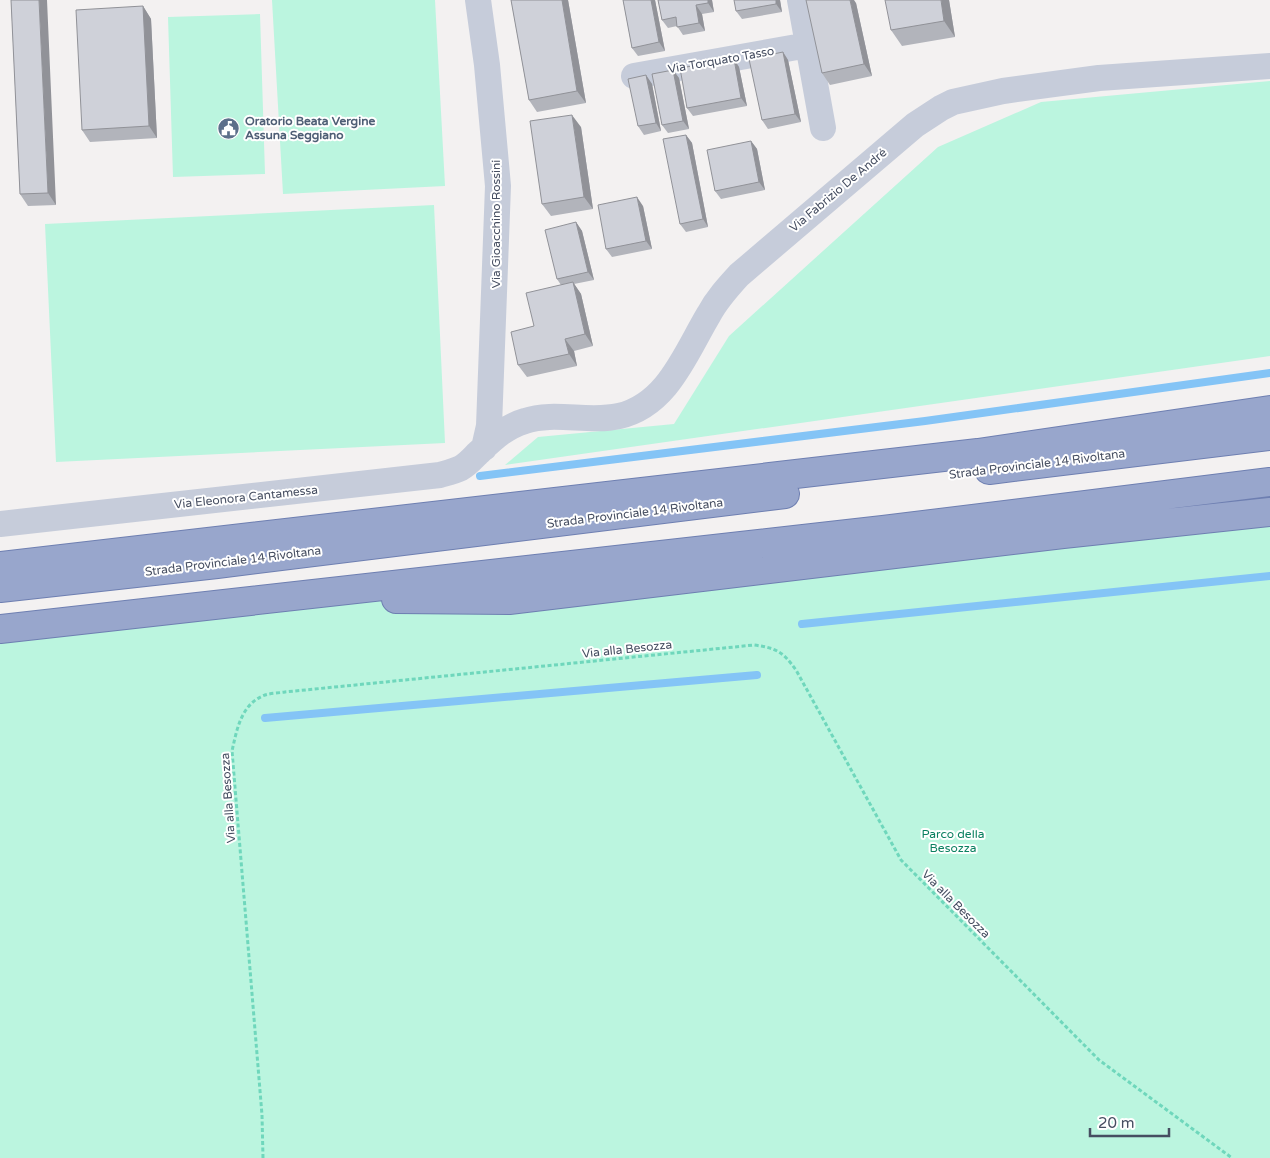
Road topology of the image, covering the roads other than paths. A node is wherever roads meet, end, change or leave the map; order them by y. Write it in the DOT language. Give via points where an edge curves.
graph roads {
  1 [pos="478,0"];
  2 [pos="800,0"];
  3 [pos="808,45"];
  4 [pos="1270,66"];
  5 [pos="634,76"];
  6 [pos="823,128"];
  7 [pos="1270,410"];
  8 [pos="1270,436"];
  9 [pos="484,448"];
  10 [pos="1270,482"];
  11 [pos="1270,512"];
  12 [pos="0,524"];
  13 [pos="0,566"];
  14 [pos="0,588"];
  15 [pos="269,598"];
  16 [pos="0,629"];
  1 -- 9 [label="street, Via Gioacchino Rossini" via="498,186 489,426"];
  2 -- 3 [label="street"];
  3 -- 5 [label="street, Via Torquato Tasso"];
  3 -- 6 [label="street"];
  4 -- 9 [label="street, Via Fabrizio De André" via="1064,82 953,102 915,125 739,275 709,313 675,374 645,404 618,417 527,420 504,430"];
  7 -- 13 [label="highway" via="978,453"];
  8 -- 14 [label="highway, Strada Provinciale 14 Rivoltana"];
  9 -- 12 [label="street, Via Eleonora Cantamessa" via="461,468 440,475"];
  10 -- 15 [label="highway" via="883,530"];
  11 -- 15 [label="highway" via="509,600"];
  15 -- 16 [label="highway"];
}
